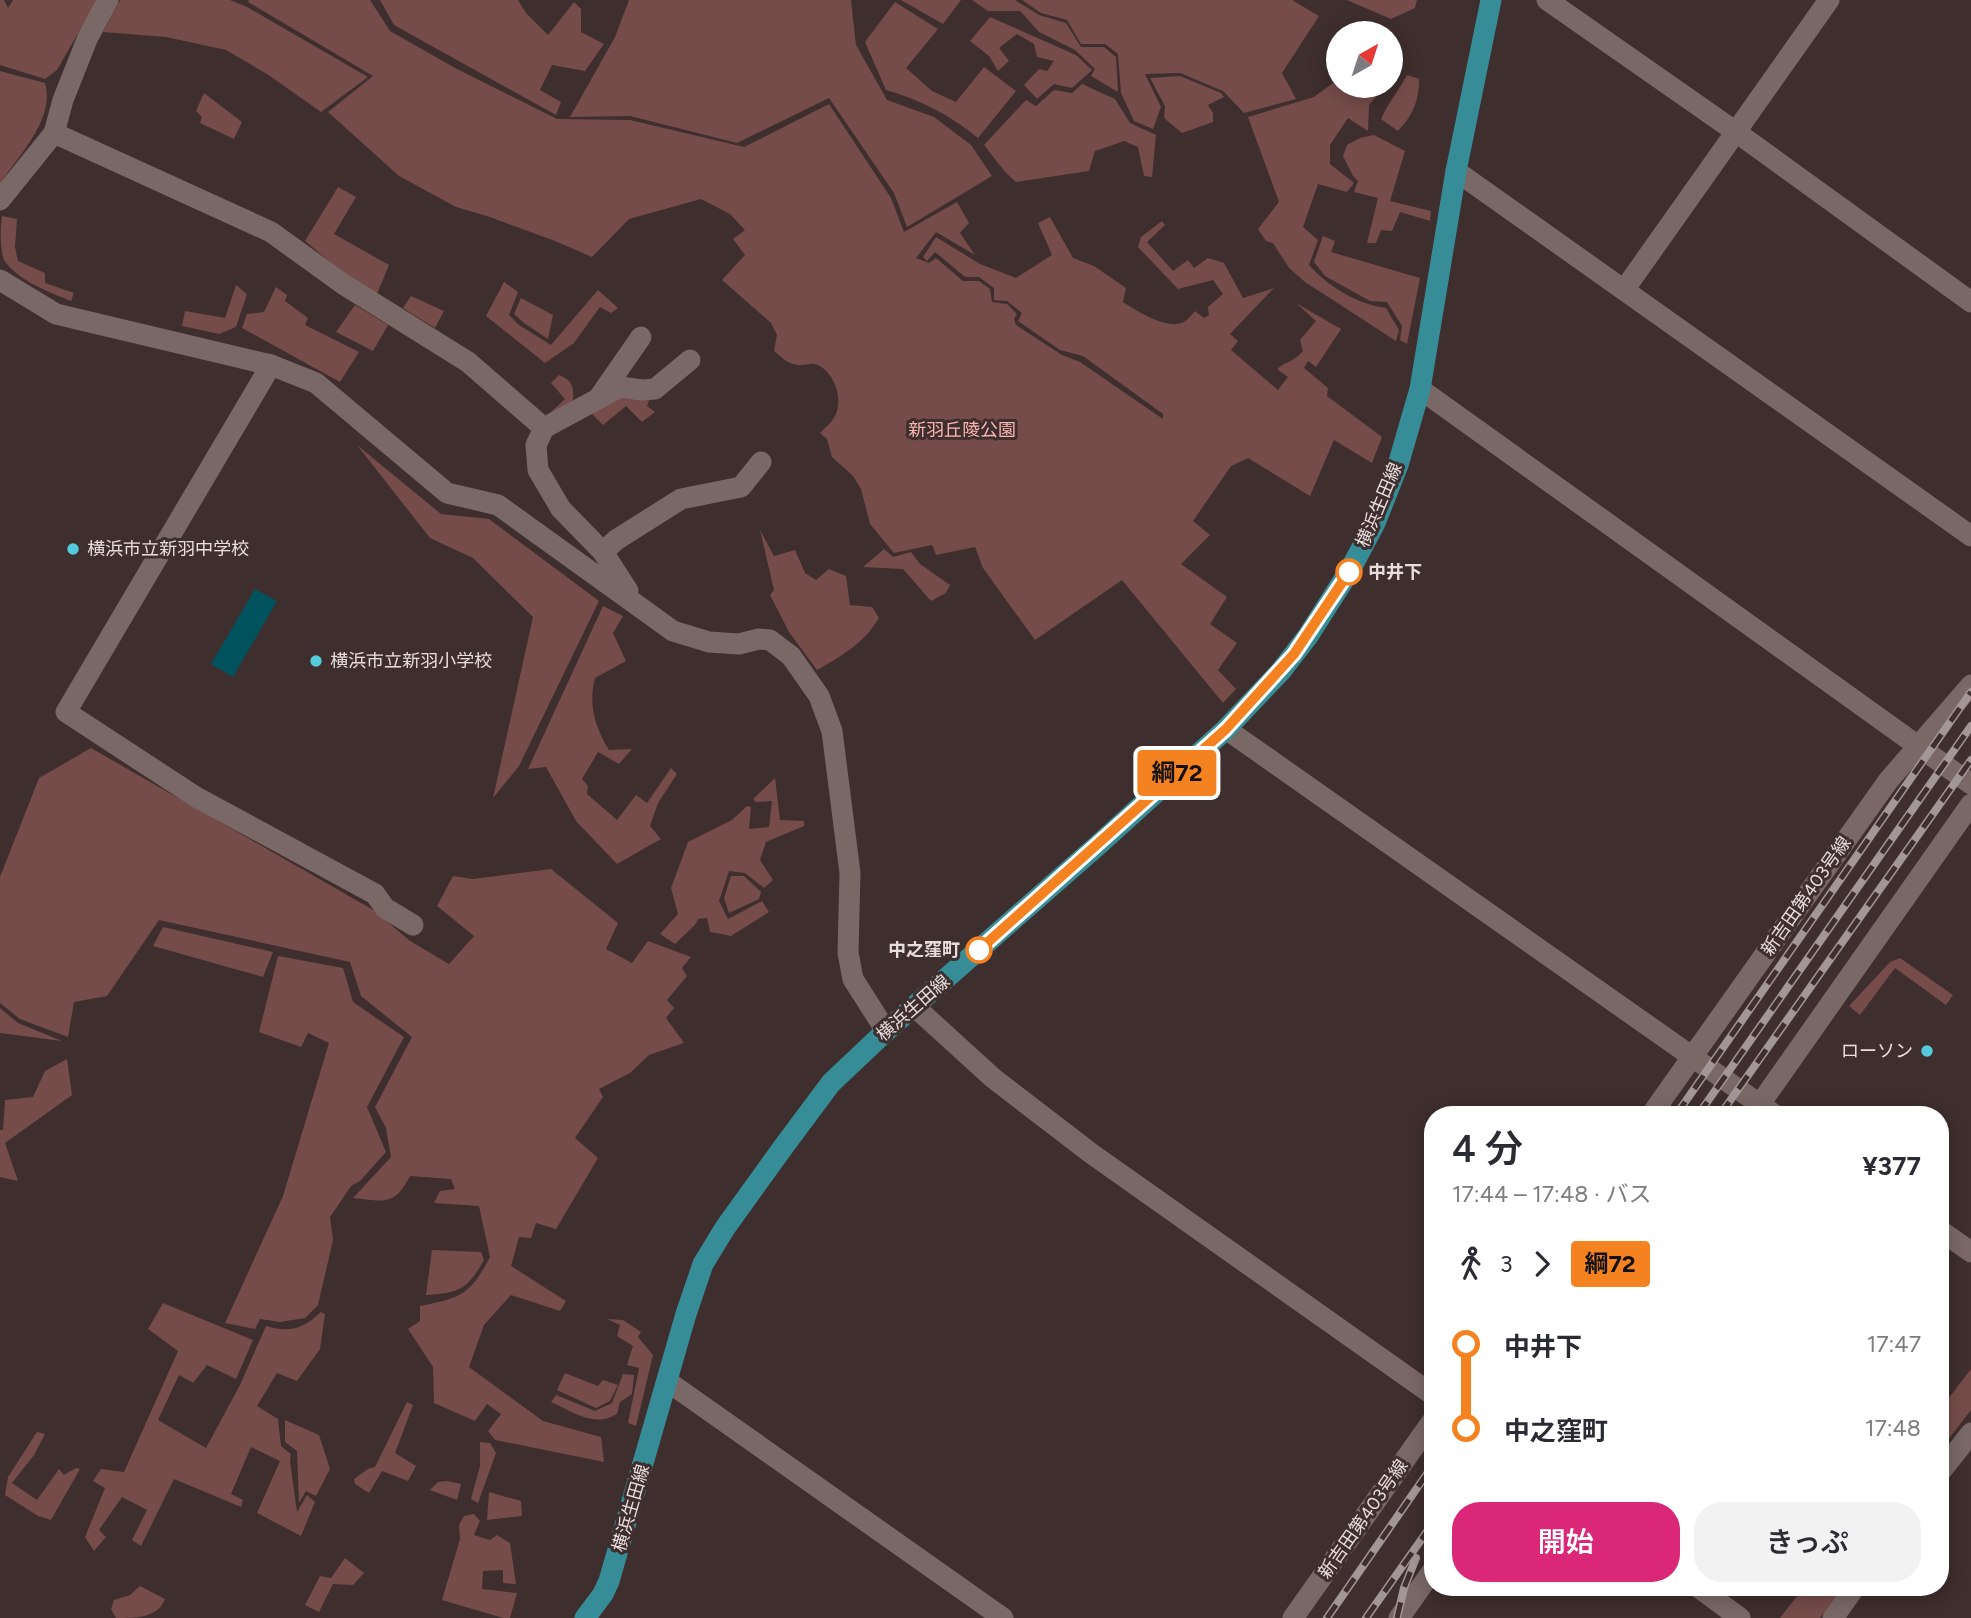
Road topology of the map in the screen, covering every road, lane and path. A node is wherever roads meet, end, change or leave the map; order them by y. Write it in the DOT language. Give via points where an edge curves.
graph roads {
  1 [pos="108,0"];
  2 [pos="1491,0"];
  3 [pos="1547,0"];
  4 [pos="1829,0"];
  5 [pos="1736,132"];
  6 [pos="54,133"];
  7 [pos="1456,171"];
  8 [pos="0,200"];
  9 [pos="0,280"];
  10 [pos="1624,290"];
  11 [pos="1971,302"];
  12 [pos="641,337"];
  13 [pos="690,360"];
  14 [pos="271,365"];
  15 [pos="1420,388"];
  16 [pos="599,398"];
  17 [pos="544,428"];
  18 [pos="761,462"];
  19 [pos="1971,536"];
  20 [pos="603,552"];
  21 [pos="634,601"];
  22 [pos="1971,685"];
  23 [pos="1226,729"];
  24 [pos="1919,746"];
  25 [pos="1971,784"];
  26 [pos="1971,804"];
  27 [pos="413,925"];
  28 [pos="915,1007"];
  29 [pos="886,1031"];
  30 [pos="1693,1056"];
  31 [pos="1657,1106"];
  32 [pos="1757,1106"];
  33 [pos="1766,1106"];
  34 [pos="1949,1237"];
  35 [pos="1971,1252"];
  36 [pos="667,1381"];
  37 [pos="1424,1389"];
  38 [pos="1424,1433"];
  39 [pos="1971,1433"];
  40 [pos="1949,1461"];
  41 [pos="1424,1583"];
  42 [pos="1710,1596"];
  43 [pos="1849,1596"];
  44 [pos="585,1618"];
  45 [pos="1003,1618"];
  46 [pos="1293,1618"];
  47 [pos="1399,1618"];
  48 [pos="1740,1618"];
  49 [pos="1833,1618"];
  1 -- 6 [label="street" via="88,37"];
  2 -- 7 [label="main road, 横浜生田線"];
  3 -- 5 [label="street"];
  4 -- 5 [label="street"];
  5 -- 10 [label="street"];
  5 -- 11 [label="street"];
  6 -- 8 [label="street"];
  6 -- 17 [label="street" via="271,232 343,284 468,362"];
  7 -- 10 [label="street"];
  7 -- 15 [label="main road, 横浜生田線"];
  9 -- 14 [label="street" via="56,314"];
  10 -- 19 [label="street"];
  12 -- 16 [label="street"];
  13 -- 16 [label="street" via="655,388 620,387"];
  14 -- 21 [label="street" via="316,383 447,494 498,505"];
  14 -- 27 [label="street" via="66,712 196,797 375,894 385,908"];
  15 -- 23 [label="main road, 横浜生田線" via="1398,465 1350,570 1281,671"];
  15 -- 24 [label="street"];
  16 -- 17 [label="street"];
  17 -- 20 [label="street" via="536,445 538,470 561,509"];
  18 -- 20 [label="street" via="741,487 681,499"];
  20 -- 21 [label="street"];
  21 -- 29 [label="street" via="673,631 709,642 771,640 791,656 819,696 832,731 850,873 848,953 853,979"];
  22 -- 24 [label="street, 新吉田第403号線"];
  23 -- 28 [label="main road, 横浜生田線"];
  23 -- 30 [label="street"];
  24 -- 25 [label="street"];
  24 -- 30 [label="street, 新吉田第403号線" via="1888,781"];
  26 -- 33 [label="street"];
  28 -- 29 [label="main road, 横浜生田線"];
  28 -- 37 [label="street" via="993,1078 1092,1154"];
  29 -- 36 [label="main road, 横浜生田線" via="831,1083 725,1228 703,1264"];
  30 -- 31 [label="street, 新吉田第403号線"];
  30 -- 32 [label="street"];
  34 -- 35 [label="street"];
  36 -- 44 [label="main road, 横浜生田線" via="609,1581"];
  36 -- 45 [label="street"];
  38 -- 46 [label="street, 新吉田第403号線"];
  39 -- 40 [label="street"];
  41 -- 47 [label="street"];
  42 -- 48 [label="street"];
  43 -- 49 [label="street"];
}
